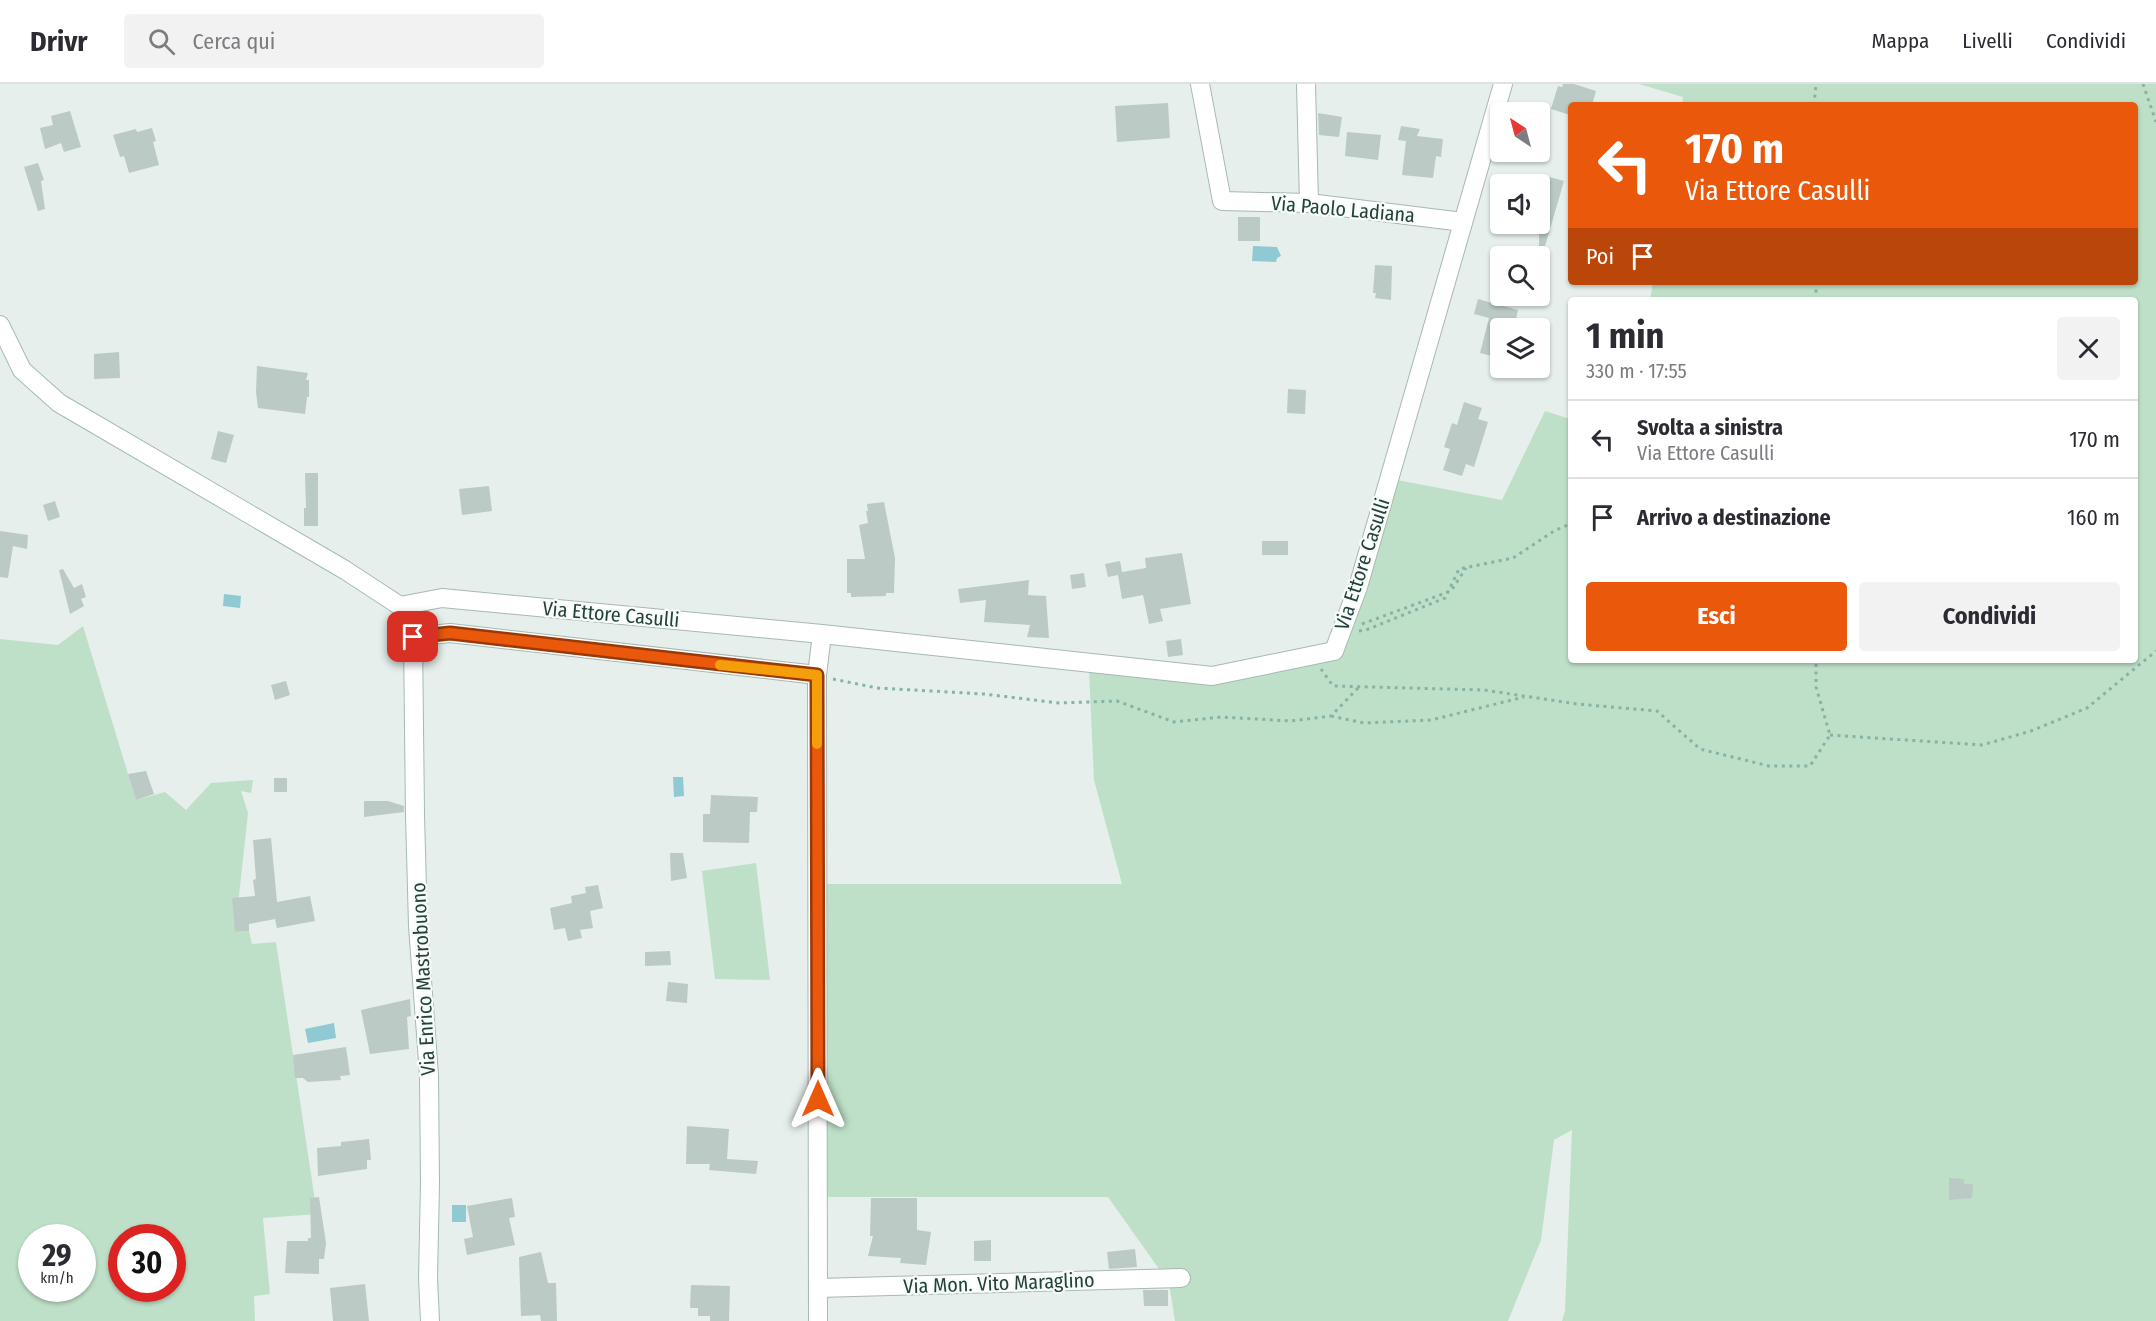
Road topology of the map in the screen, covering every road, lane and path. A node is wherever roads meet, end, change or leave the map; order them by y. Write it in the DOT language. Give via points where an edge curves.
graph roads {
  1 [pos="1200,84"];
  2 [pos="1306,84"];
  3 [pos="1503,84"];
  4 [pos="1816,84"];
  5 [pos="2143,84"];
  6 [pos="1814,102"];
  7 [pos="2156,122"];
  8 [pos="1310,203"];
  9 [pos="1463,222"];
  10 [pos="0,325"];
  11 [pos="1568,525"];
  12 [pos="1568,525"];
  13 [pos="400,606"];
  14 [pos="1341,632"];
  15 [pos="822,634"];
  16 [pos="413,637"];
  17 [pos="2156,651"];
  18 [pos="1312,655"];
  19 [pos="1816,663"];
  20 [pos="817,675"];
  21 [pos="1359,687"];
  22 [pos="1526,697"];
  23 [pos="1331,716"];
  24 [pos="1830,735"];
  25 [pos="1181,1278"];
  26 [pos="818,1288"];
  27 [pos="430,1321"];
  28 [pos="818,1321"];
  1 -- 8 [label="street, Via Paolo Ladiana" via="1222,201"];
  2 -- 8 [label="street"];
  3 -- 9 [label="street, Via Ettore Casulli"];
  4 -- 6 [label="path"];
  5 -- 7 [label="path"];
  8 -- 9 [label="street, Via Paolo Ladiana"];
  9 -- 14 [label="street, Via Ettore Casulli" via="1358,587"];
  10 -- 13 [label="street" via="22,370 59,403"];
  11 -- 14 [label="path" via="1513,558 1459,569 1445,598 1366,630"];
  12 -- 14 [label="path" via="1508,558 1467,567 1451,591"];
  13 -- 15 [label="street, Via Ettore Casulli" via="442,598"];
  13 -- 16 [label="street"];
  14 -- 18 [label="street, Via Ettore Casulli" via="1334,651"];
  15 -- 18 [label="street, Via Ettore Casulli" via="1212,676"];
  15 -- 20 [label="street"];
  16 -- 20 [label="street, Via Ettore Casulli" via="450,633"];
  16 -- 27 [label="street, Via Enrico Mastrobuono" via="418,915 429,1075"];
  17 -- 24 [label="path" via="2087,708 2031,731 1982,745"];
  18 -- 21 [label="path" via="1333,686"];
  19 -- 24 [label="path" via="1816,687"];
  20 -- 23 [label="path" via="877,688 984,693 1059,703 1117,701 1174,722 1221,717 1291,722"];
  20 -- 26 [label="street"];
  21 -- 22 [label="path" via="1484,690"];
  21 -- 23 [label="path"];
  22 -- 23 [label="path" via="1431,720 1364,723"];
  22 -- 24 [label="path" via="1657,711 1700,749 1769,766 1810,766"];
  25 -- 26 [label="street, Via Mon. Vito Maraglino"];
  26 -- 28 [label="street"];
}
